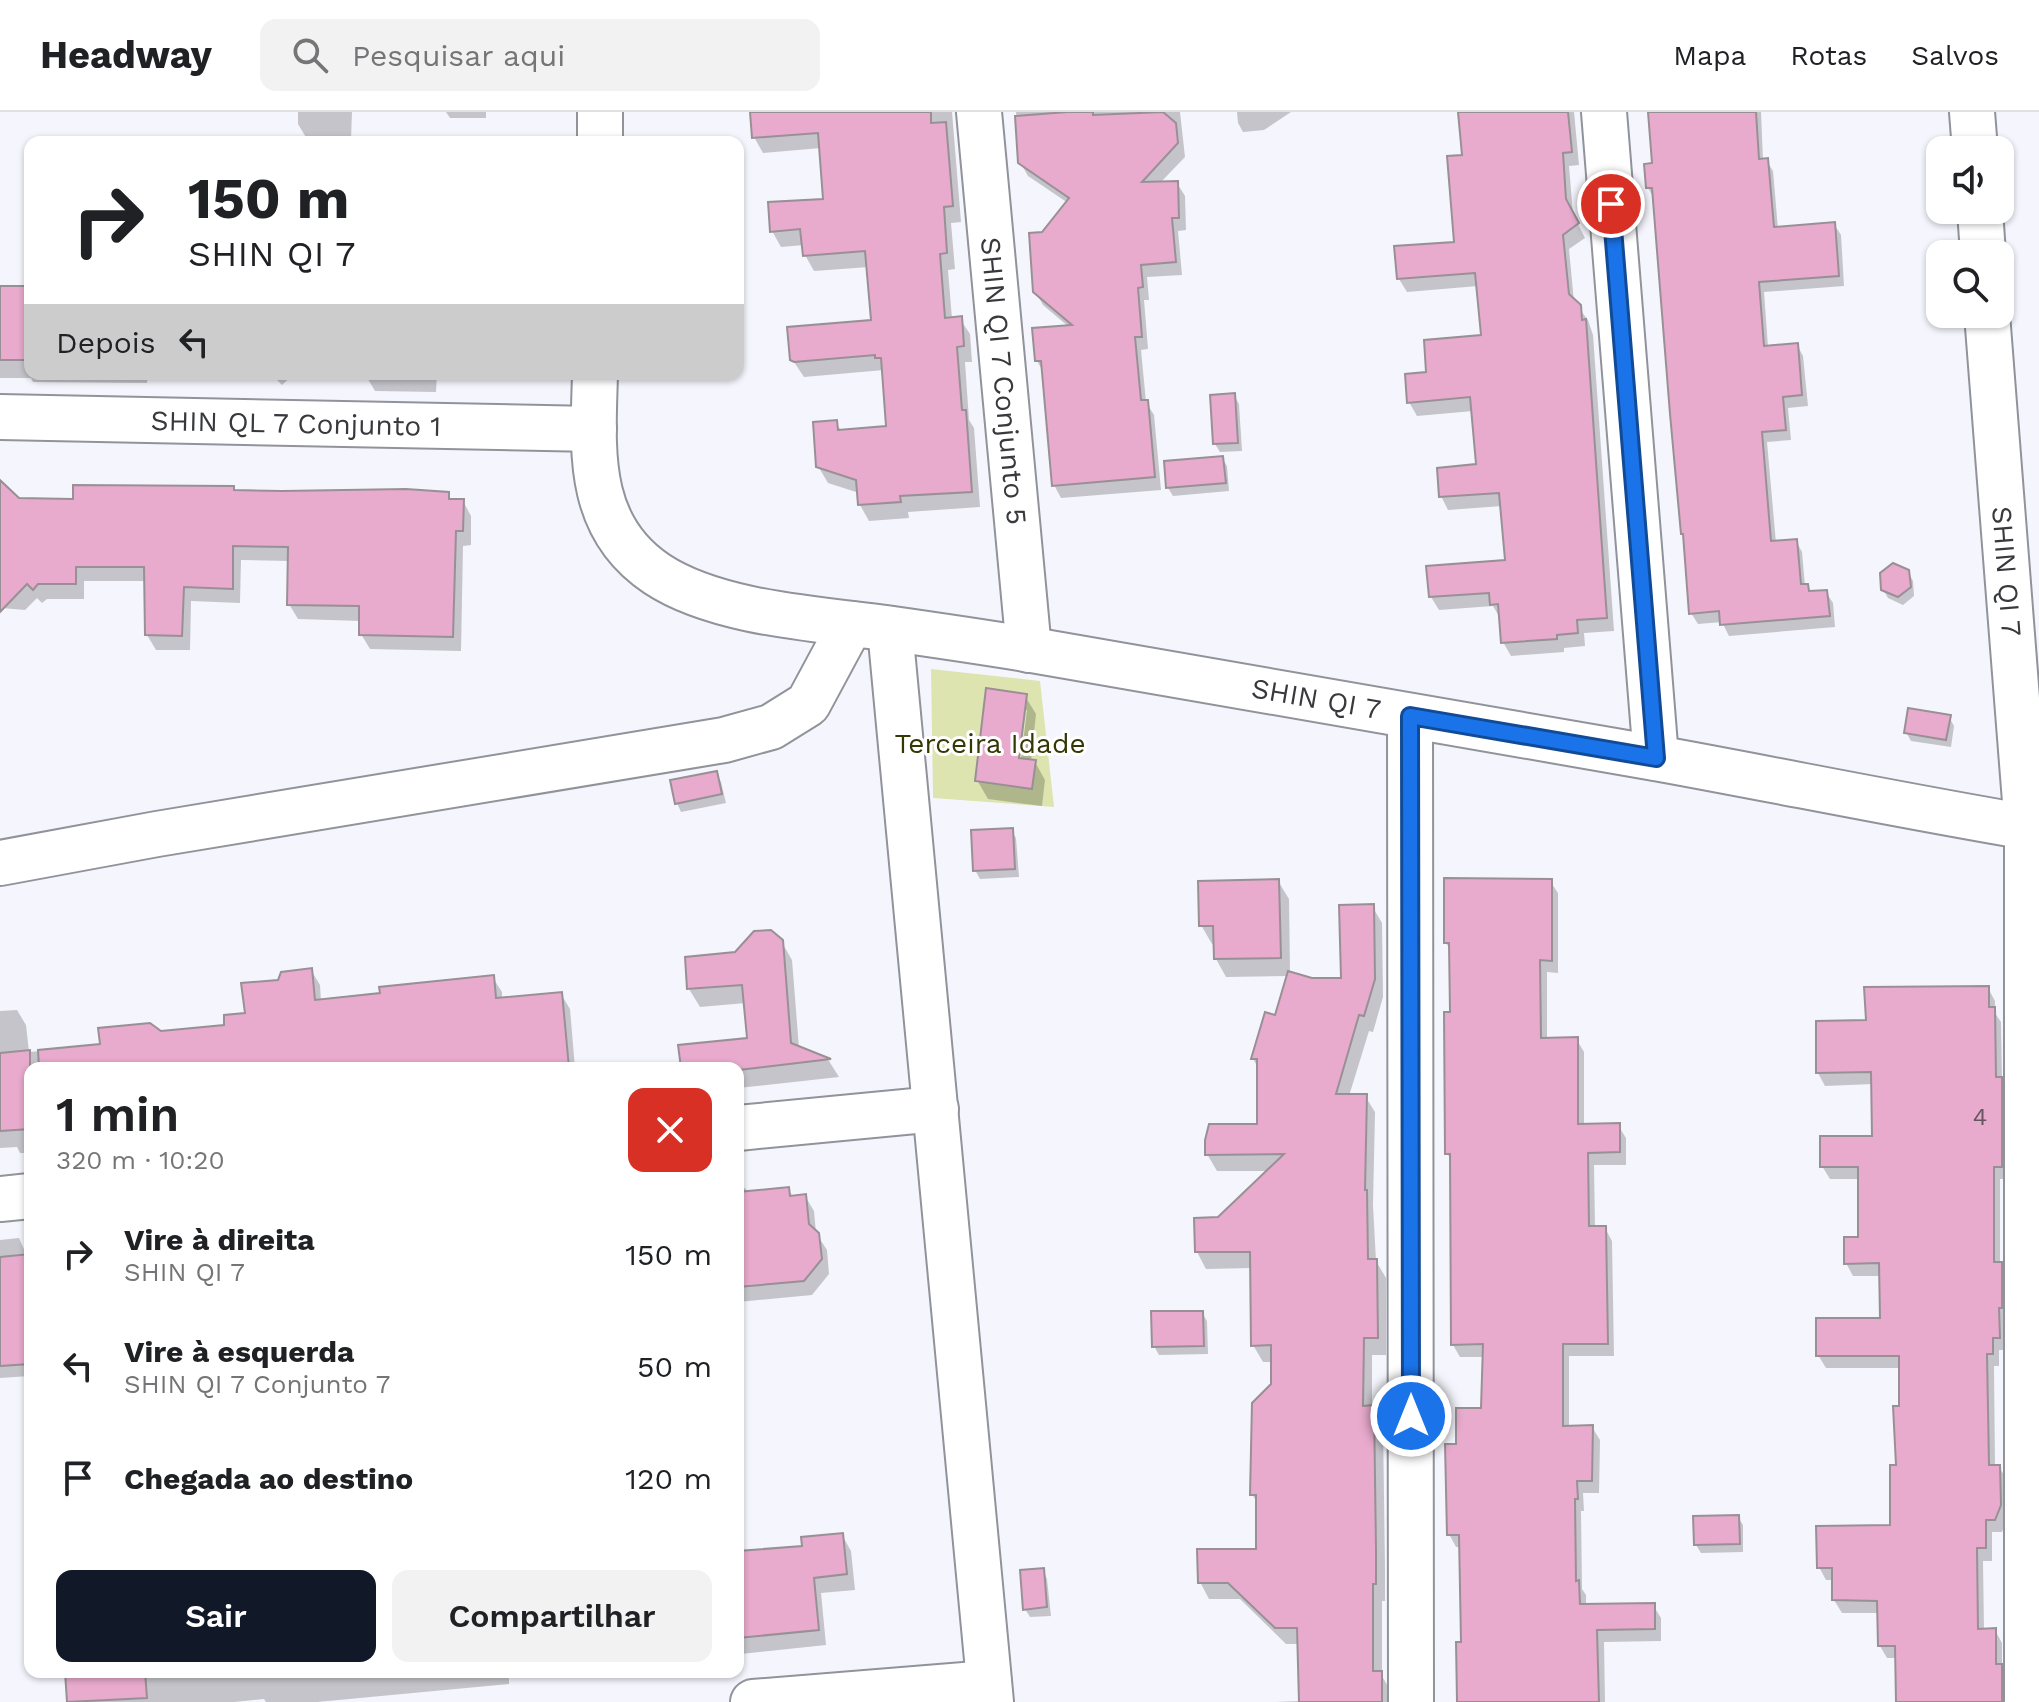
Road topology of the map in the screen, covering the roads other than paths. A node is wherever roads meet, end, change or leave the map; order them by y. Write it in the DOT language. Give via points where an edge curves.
graph roads {
  1 [pos="600,112"];
  2 [pos="979,112"];
  3 [pos="1604,112"];
  4 [pos="1972,112"];
  5 [pos="600,136"];
  6 [pos="1974,136"];
  7 [pos="1989,328"];
  8 [pos="595,380"];
  9 [pos="0,417"];
  10 [pos="594,429"];
  11 [pos="2022,537"];
  12 [pos="870,626"];
  13 [pos="1029,650"];
  14 [pos="1410,716"];
  15 [pos="1656,758"];
  16 [pos="2033,828"];
  17 [pos="0,863"];
  18 [pos="936,1109"];
  19 [pos="744,1127"];
  20 [pos="24,1197"];
  21 [pos="0,1199"];
  22 [pos="990,1692"];
  23 [pos="753,1702"];
  24 [pos="1411,1702"];
  25 [pos="2027,1702"];
  1 -- 5 [label="street"];
  2 -- 13 [label="street, SHIN QI 7 Conjunto 5"];
  3 -- 15 [label="street"];
  4 -- 6 [label="street"];
  7 -- 11 [label="street, SHIN QI 7"];
  8 -- 10 [label="street, SHIN QI 7"];
  9 -- 10 [label="street, SHIN QL 7 Conjunto 1"];
  10 -- 12 [label="street, SHIN QI 7" via="602,504 626,544 659,575 714,600"];
  11 -- 16 [label="street, SHIN QI 7"];
  12 -- 13 [label="street, SHIN QI 7"];
  12 -- 17 [label="street" via="808,704 771,727 724,740"];
  12 -- 18 [label="street"];
  13 -- 14 [label="street, SHIN QI 7"];
  14 -- 15 [label="street, SHIN QI 7"];
  14 -- 24 [label="street"];
  15 -- 16 [label="street, SHIN QI 7"];
  16 -- 25 [label="street"];
  18 -- 19 [label="street"];
  18 -- 22 [label="street"];
  20 -- 21 [label="street"];
  22 -- 23 [label="street"];
}
